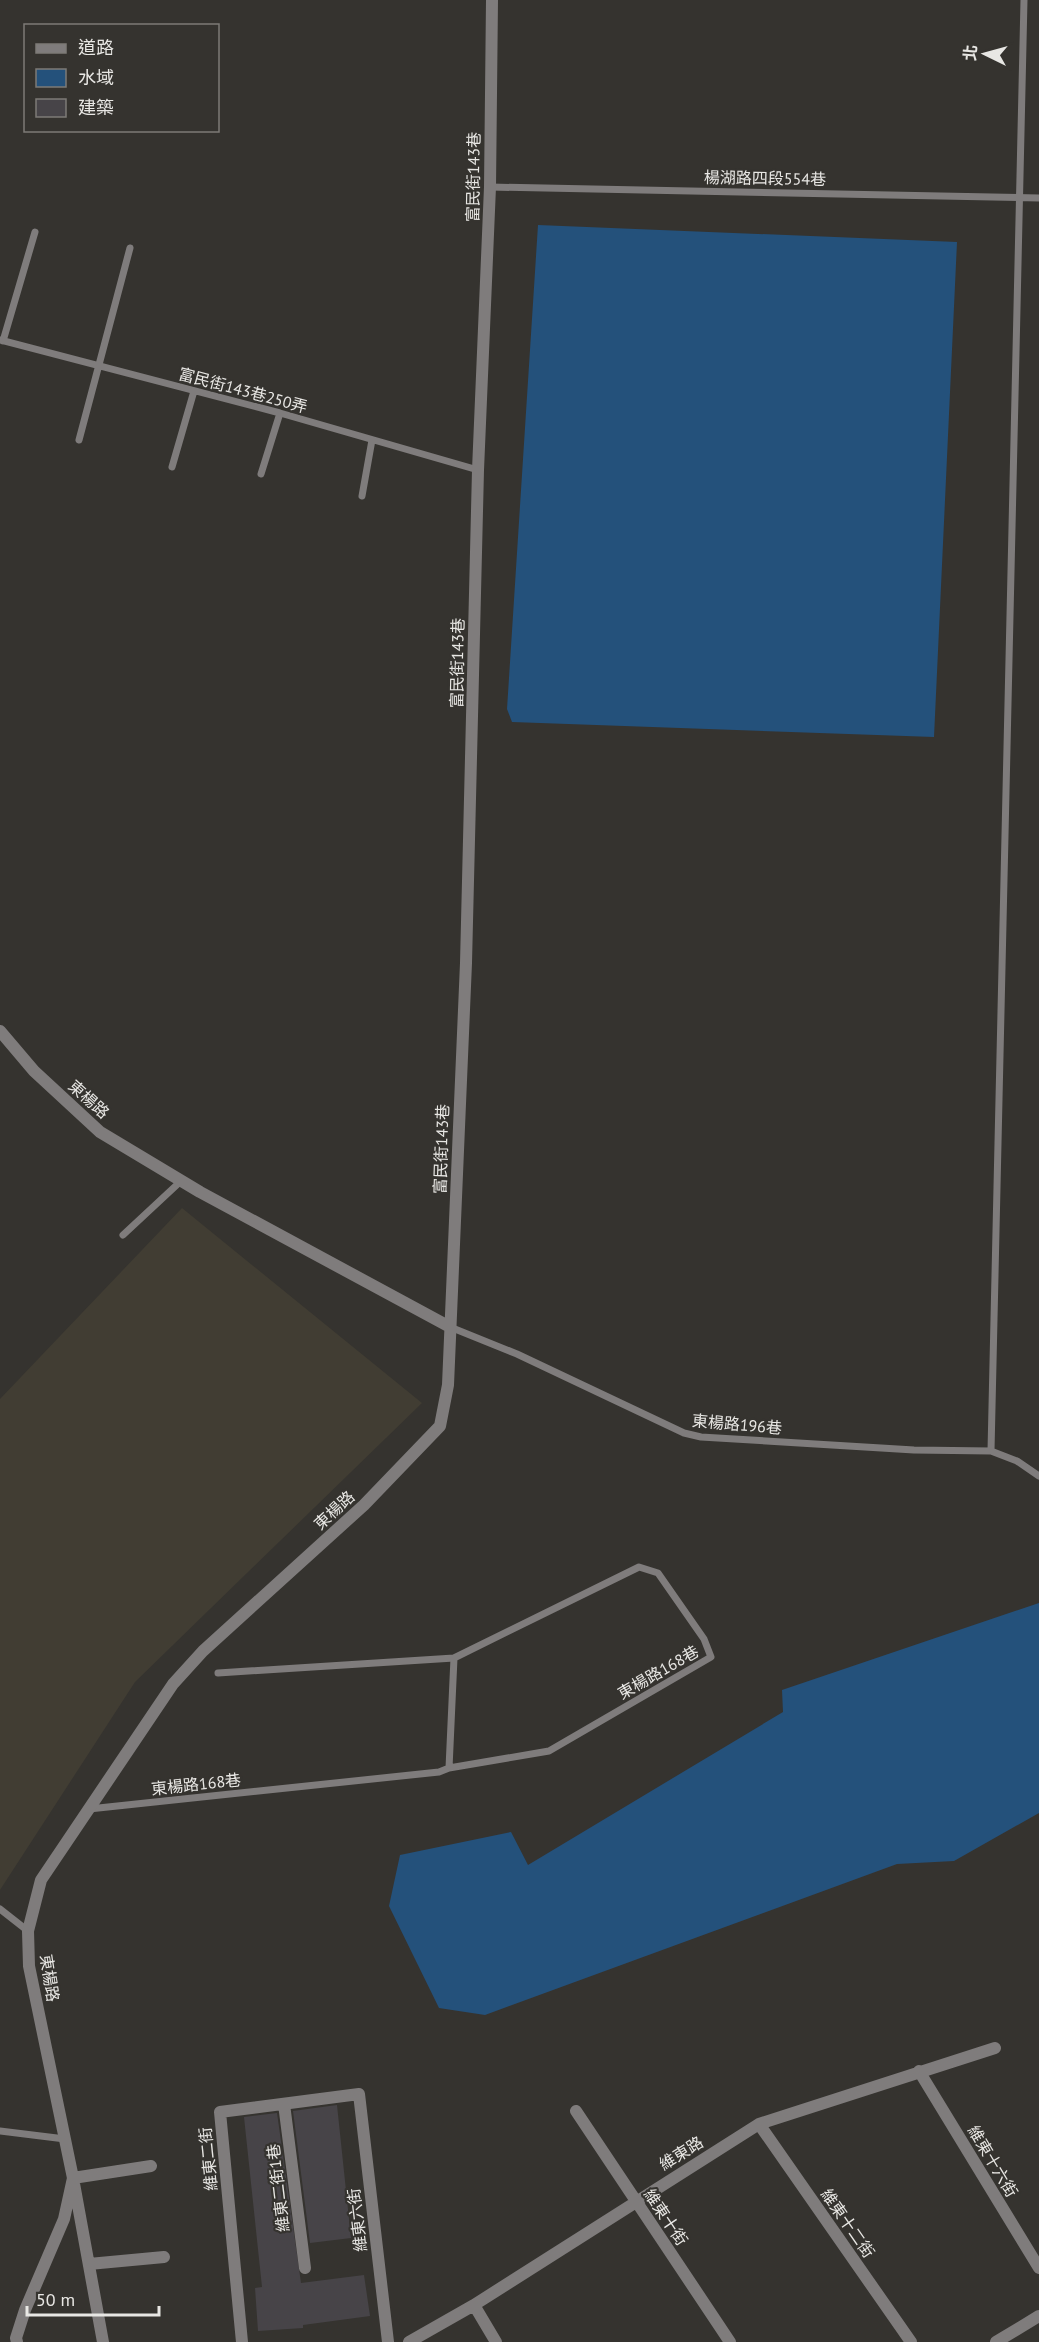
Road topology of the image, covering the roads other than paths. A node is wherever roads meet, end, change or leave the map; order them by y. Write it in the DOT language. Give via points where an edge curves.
graph roads {
  1 [pos="492,0"];
  2 [pos="1024,0"];
  3 [pos="490,187"];
  4 [pos="1018,198"];
  5 [pos="1039,198"];
  6 [pos="35,232"];
  7 [pos="130,248"];
  8 [pos="1,340"];
  9 [pos="99,366"];
  10 [pos="194,391"];
  11 [pos="280,413"];
  12 [pos="79,440"];
  13 [pos="372,440"];
  14 [pos="172,466"];
  15 [pos="478,470"];
  16 [pos="261,474"];
  17 [pos="363,496"];
  18 [pos="0,1031"];
  19 [pos="181,1180"];
  20 [pos="123,1235"];
  21 [pos="450,1327"];
  22 [pos="991,1451"];
  23 [pos="1039,1476"];
  24 [pos="454,1658"];
  25 [pos="218,1673"];
  26 [pos="449,1768"];
  27 [pos="89,1809"];
  28 [pos="0,1909"];
  29 [pos="28,1931"];
  30 [pos="995,2048"];
  31 [pos="919,2071"];
  32 [pos="359,2094"];
  33 [pos="284,2104"];
  34 [pos="576,2111"];
  35 [pos="759,2124"];
  36 [pos="0,2131"];
  37 [pos="65,2139"];
  38 [pos="151,2166"];
  39 [pos="73,2178"];
  40 [pos="635,2201"];
  41 [pos="164,2257"];
  42 [pos="89,2264"];
  43 [pos="305,2268"];
  44 [pos="1039,2268"];
  45 [pos="474,2305"];
  46 [pos="1039,2316"];
  47 [pos="17,2342"];
  48 [pos="103,2342"];
  49 [pos="242,2342"];
  50 [pos="388,2342"];
  51 [pos="409,2342"];
  52 [pos="496,2342"];
  53 [pos="730,2342"];
  54 [pos="911,2342"];
  55 [pos="996,2342"];
  1 -- 3 [label="street, 富民街143巷"];
  2 -- 4 [label="lane"];
  3 -- 4 [label="lane, 楊湖路四段554巷"];
  3 -- 15 [label="street, 富民街143巷"];
  4 -- 5 [label="lane, 楊湖路四段554巷"];
  4 -- 22 [label="lane"];
  6 -- 8 [label="lane"];
  7 -- 9 [label="lane"];
  8 -- 9 [label="lane, 富民街143巷250弄"];
  9 -- 10 [label="lane, 富民街143巷250弄"];
  9 -- 12 [label="lane"];
  10 -- 11 [label="lane, 富民街143巷250弄"];
  10 -- 14 [label="lane"];
  11 -- 13 [label="lane, 富民街143巷250弄"];
  11 -- 16 [label="lane"];
  13 -- 15 [label="lane, 富民街143巷250弄"];
  13 -- 17 [label="lane"];
  15 -- 21 [label="street, 富民街143巷" via="466,963"];
  18 -- 19 [label="street, 東楊路" via="34,1071 100,1132"];
  19 -- 20 [label="lane"];
  19 -- 21 [label="street, 東楊路"];
  21 -- 22 [label="lane, 東楊路196巷" via="517,1354 684,1433 701,1437"];
  21 -- 27 [label="street, 東楊路" via="448,1385 440,1426 364,1505 181,1675"];
  22 -- 23 [label="lane, 東楊路196巷" via="1017,1461"];
  24 -- 25 [label="lane, 東楊路168巷"];
  24 -- 26 [label="lane"];
  24 -- 26 [label="lane, 東楊路168巷" via="639,1567 658,1572 704,1640 711,1658 549,1751"];
  26 -- 27 [label="lane, 東楊路168巷"];
  27 -- 29 [label="street, 東楊路" via="41,1880"];
  28 -- 29 [label="lane"];
  29 -- 37 [label="street, 東楊路" via="29,1966"];
  30 -- 31 [label="street, 維東路"];
  31 -- 35 [label="street, 維東路"];
  31 -- 44 [label="street, 維東十六街"];
  32 -- 33 [label="street, 維東二街"];
  32 -- 50 [label="street, 維東六街"];
  33 -- 43 [label="street, 維東二街1巷"];
  33 -- 49 [label="street, 維東二街" via="220,2112"];
  34 -- 40 [label="street, 維東十街"];
  35 -- 40 [label="street, 維東路"];
  35 -- 54 [label="street, 維東十二街"];
  36 -- 37 [label="lane"];
  37 -- 39 [label="street, 東楊路"];
  38 -- 39 [label="street"];
  39 -- 42 [label="street, 東楊路"];
  39 -- 47 [label="street, 東楊路" via="64,2218 25,2310"];
  40 -- 45 [label="street, 維東路"];
  40 -- 53 [label="street, 維東十街"];
  41 -- 42 [label="street"];
  42 -- 48 [label="street, 東楊路"];
  45 -- 51 [label="street, 維東路"];
  45 -- 52 [label="street"];
  46 -- 55 [label="street"];
}
